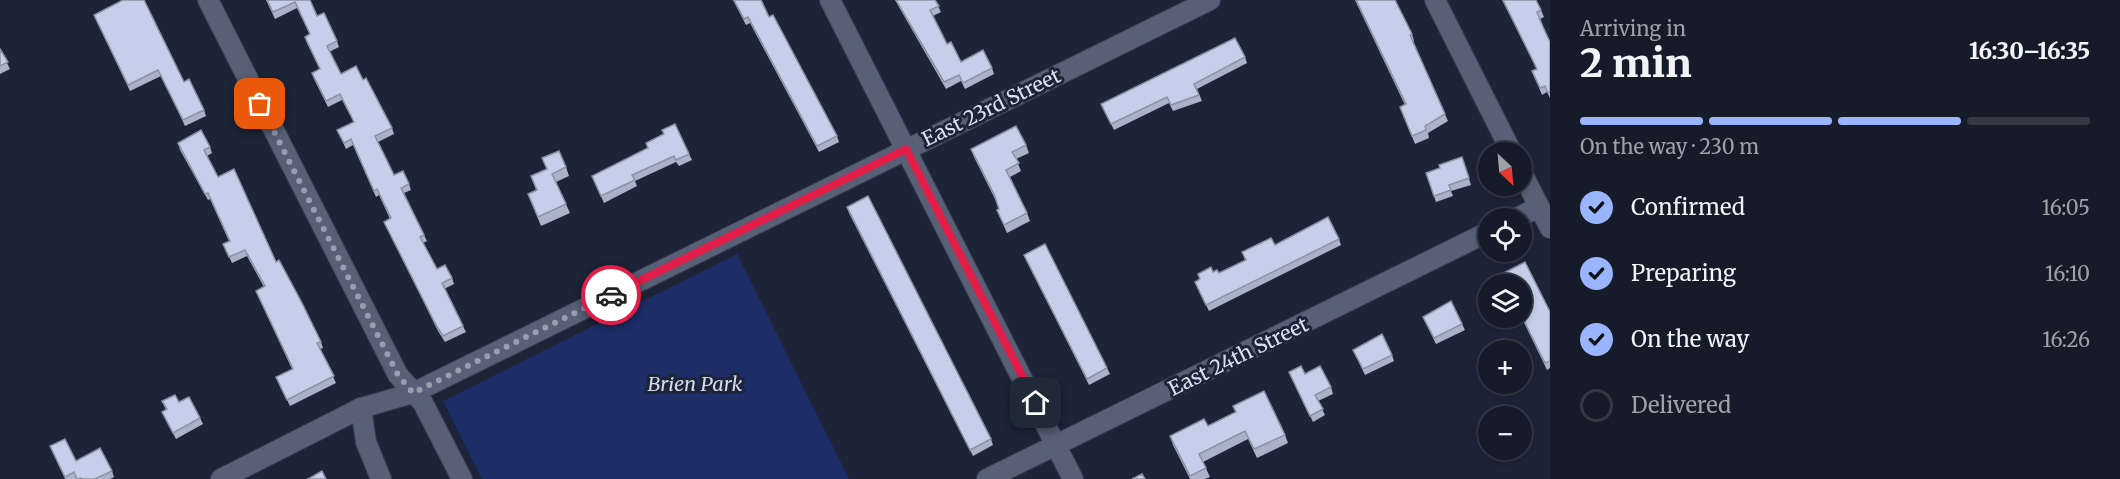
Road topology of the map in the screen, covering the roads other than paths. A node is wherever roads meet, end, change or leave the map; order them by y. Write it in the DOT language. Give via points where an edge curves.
graph roads {
  1 [pos="208,0"];
  2 [pos="830,0"];
  3 [pos="1210,0"];
  4 [pos="1435,0"];
  5 [pos="1506,142"];
  6 [pos="906,149"];
  7 [pos="1532,193"];
  8 [pos="1539,207"];
  9 [pos="1532,210"];
  10 [pos="1550,228"];
  11 [pos="1478,237"];
  12 [pos="413,393"];
  13 [pos="361,408"];
  14 [pos="335,420"];
  15 [pos="366,442"];
  16 [pos="1058,445"];
  17 [pos="221,479"];
  18 [pos="381,479"];
  19 [pos="462,479"];
  20 [pos="987,479"];
  21 [pos="1073,479"];
  1 -- 12 [label="street" via="398,375"];
  2 -- 6 [label="street"];
  3 -- 6 [label="street, East 23rd Street"];
  4 -- 5 [label="street"];
  6 -- 12 [label="street, East 23rd Street"];
  6 -- 16 [label="street"];
  7 -- 8 [label="street"];
  8 -- 9 [label="street"];
  8 -- 10 [label="street"];
  11 -- 16 [label="street, East 24th Street"];
  12 -- 13 [label="street, East 23rd Street"];
  12 -- 19 [label="street" via="426,407"];
  13 -- 14 [label="street, East 23rd Street"];
  13 -- 15 [label="street"];
  14 -- 15 [label="street"];
  14 -- 17 [label="street, East 23rd Street"];
  15 -- 18 [label="street"];
  16 -- 20 [label="street, East 24th Street"];
  16 -- 21 [label="street"];
}
